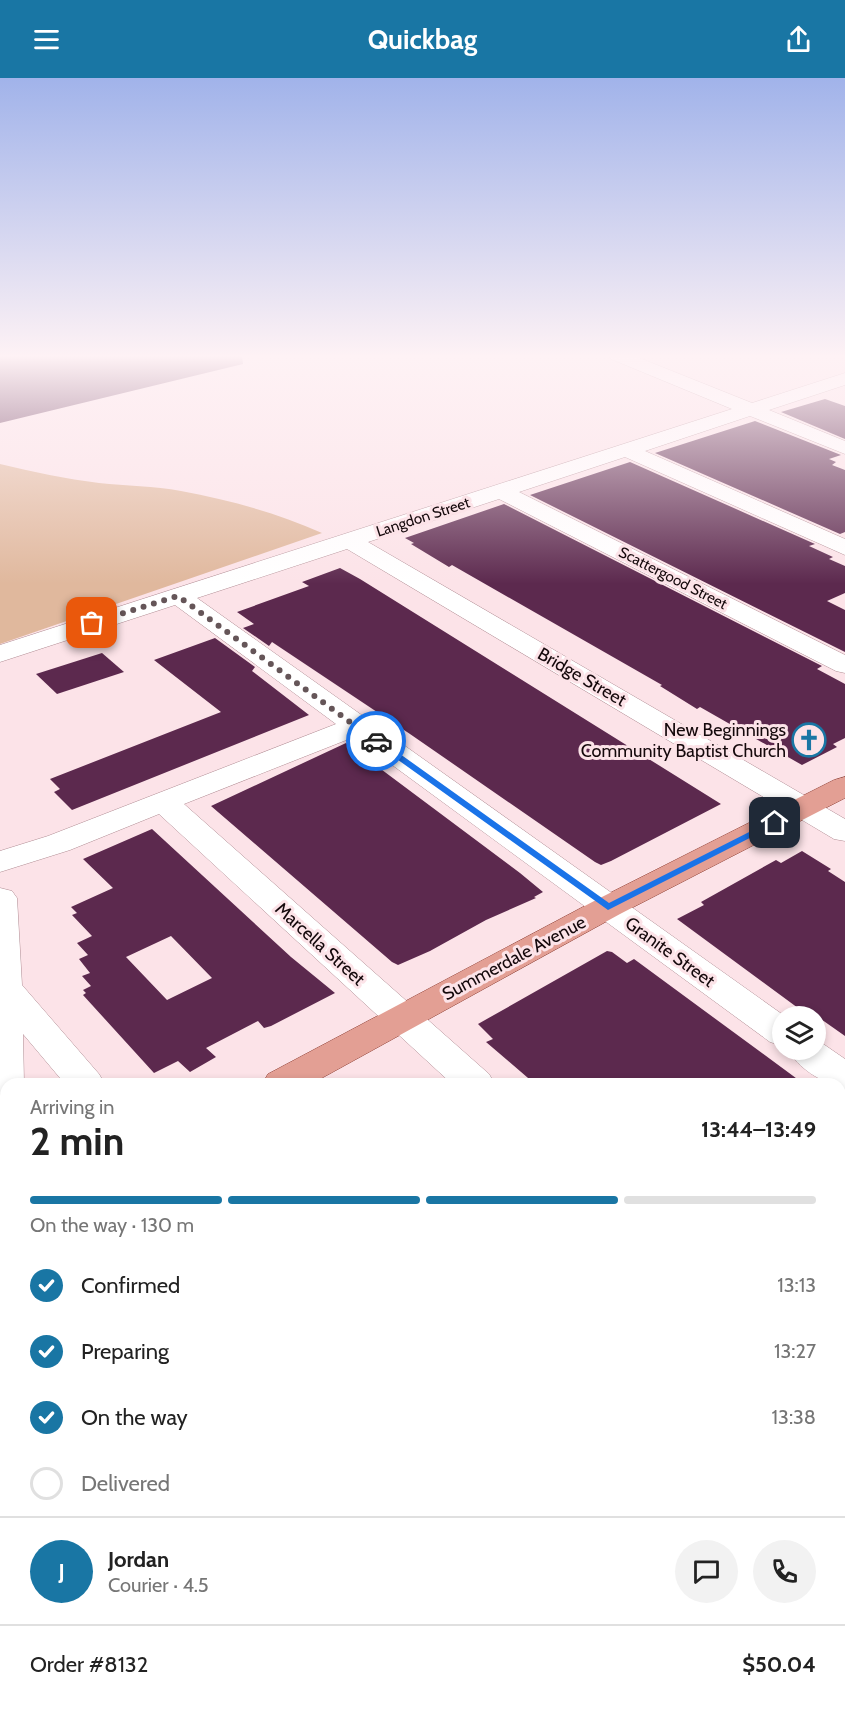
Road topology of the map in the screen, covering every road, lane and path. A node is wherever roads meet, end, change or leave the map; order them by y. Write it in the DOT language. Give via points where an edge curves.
graph roads {
  1 [pos="684,431"];
  2 [pos="803,431"];
  3 [pos="845,448"];
  4 [pos="626,450"];
  5 [pos="500,491"];
  6 [pos="350,541"];
  7 [pos="845,548"];
  8 [pos="178,596"];
  9 [pos="0,654"];
  10 [pos="845,665"];
  11 [pos="355,726"];
  12 [pos="845,786"];
  13 [pos="164,803"];
  14 [pos="805,807"];
  15 [pos="845,832"];
  16 [pos="0,862"];
  17 [pos="0,898"];
  18 [pos="608,907"];
  19 [pos="4,988"];
  20 [pos="402,1018"];
  21 [pos="772,1025"];
  22 [pos="821,1060"];
  23 [pos="5,1078"];
  24 [pos="81,1078"];
  25 [pos="292,1078"];
  26 [pos="469,1078"];
  27 [pos="845,1078"];
  1 -- 4 [label="street, Langdon Street"];
  2 -- 3 [label="street"];
  4 -- 5 [label="street, Langdon Street"];
  4 -- 7 [label="street"];
  5 -- 6 [label="street, Langdon Street"];
  5 -- 10 [label="street, Scattergood Street"];
  6 -- 8 [label="street, Langdon Street"];
  6 -- 14 [label="street, Bridge Street"];
  8 -- 9 [label="street, Langdon Street"];
  8 -- 11 [label="street, Granite Street"];
  11 -- 13 [label="street"];
  11 -- 18 [label="street, Granite Street"];
  12 -- 14 [label="main road, Summerdale Avenue"];
  13 -- 16 [label="street"];
  13 -- 20 [label="street, Marcella Street"];
  14 -- 15 [label="street, Bridge Street"];
  14 -- 18 [label="main road, Summerdale Avenue"];
  17 -- 19 [label="street"];
  18 -- 20 [label="main road, Summerdale Avenue"];
  18 -- 21 [label="street, Granite Street"];
  19 -- 23 [label="street"];
  19 -- 24 [label="street"];
  20 -- 25 [label="main road, Summerdale Avenue"];
  20 -- 26 [label="street, Marcella Street"];
  22 -- 27 [label="street"];
}
